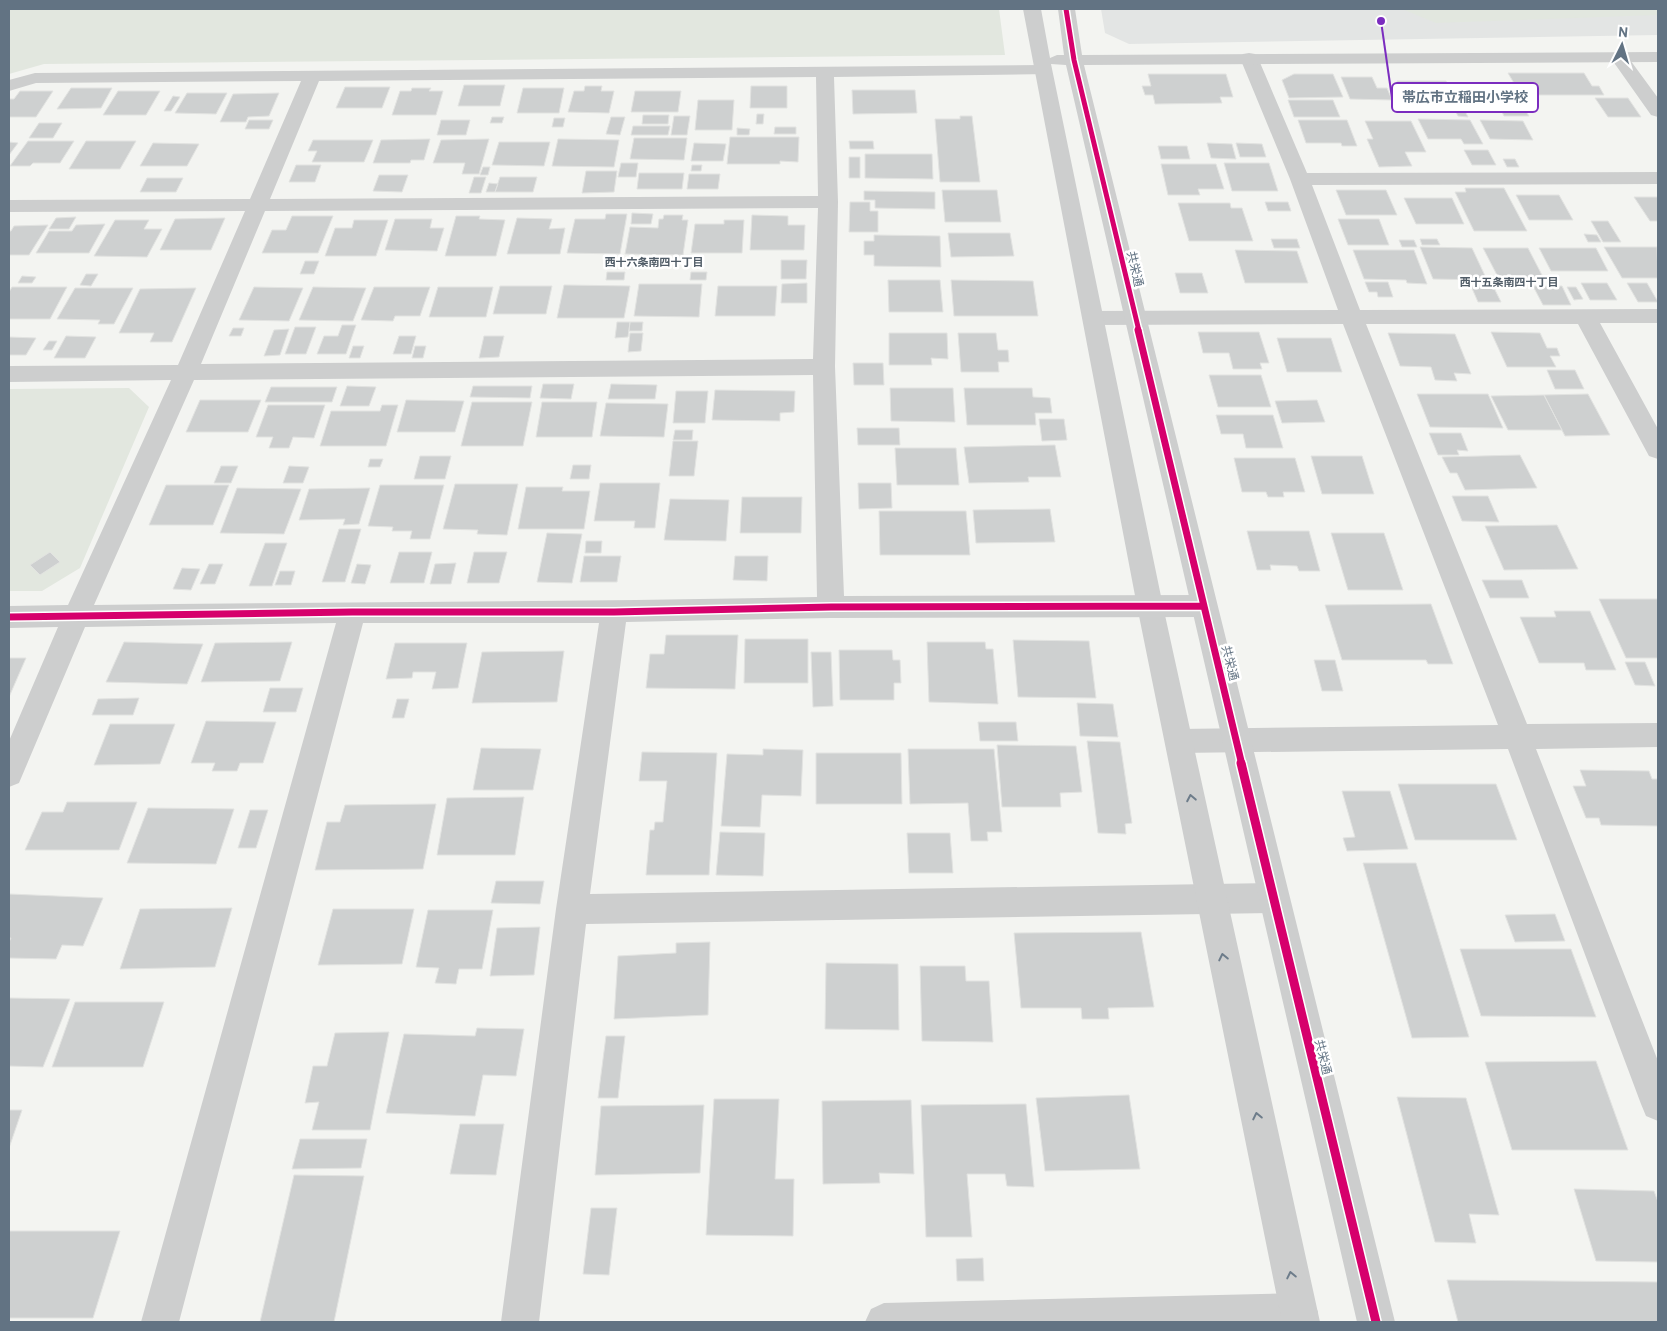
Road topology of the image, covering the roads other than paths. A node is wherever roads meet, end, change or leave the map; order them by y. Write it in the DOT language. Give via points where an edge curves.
graph roads {
  1 [pos="1032,9"];
  2 [pos="1066,9"];
  3 [pos="1658,57"];
  4 [pos="1249,58"];
  5 [pos="1619,58"];
  6 [pos="1074,60"];
  7 [pos="1042,65"];
  8 [pos="824,71"];
  9 [pos="313,75"];
  10 [pos="9,86"];
  11 [pos="1658,111"];
  12 [pos="1658,178"];
  13 [pos="1300,179"];
  14 [pos="828,202"];
  15 [pos="257,203"];
  16 [pos="9,206"];
  17 [pos="1585,316"];
  18 [pos="1658,316"];
  19 [pos="1094,318"];
  20 [pos="1135,318"];
  21 [pos="1352,318"];
  22 [pos="824,367"];
  23 [pos="186,372"];
  24 [pos="9,374"];
  25 [pos="1658,450"];
  26 [pos="830,606"];
  27 [pos="1150,606"];
  28 [pos="1204,606"];
  29 [pos="352,612"];
  30 [pos="614,612"];
  31 [pos="76,616"];
  32 [pos="9,617"];
  33 [pos="1658,735"];
  34 [pos="1517,736"];
  35 [pos="1237,740"];
  36 [pos="1180,741"];
  37 [pos="9,774"];
  38 [pos="1273,898"];
  39 [pos="1210,899"];
  40 [pos="572,908"];
  41 [pos="1658,1104"];
  42 [pos="1300,1317"];
  43 [pos="160,1322"];
  44 [pos="520,1322"];
  45 [pos="884,1322"];
  46 [pos="1376,1322"];
  1 -- 7 [label="street"];
  2 -- 6 [label="street, 共栄通"];
  3 -- 5 [label="street"];
  4 -- 5 [label="street"];
  4 -- 6 [label="street"];
  4 -- 13 [label="street"];
  5 -- 11 [label="street"];
  6 -- 7 [label="street"];
  6 -- 20 [label="street, 共栄通"];
  7 -- 8 [label="street"];
  7 -- 19 [label="street"];
  8 -- 9 [label="street"];
  8 -- 14 [label="street"];
  9 -- 10 [label="street" via="35,78"];
  9 -- 15 [label="street"];
  12 -- 13 [label="street"];
  13 -- 21 [label="street"];
  14 -- 15 [label="street"];
  14 -- 22 [label="street"];
  15 -- 16 [label="street"];
  15 -- 23 [label="street"];
  17 -- 18 [label="street"];
  17 -- 21 [label="street"];
  17 -- 25 [label="street"];
  19 -- 20 [label="street"];
  19 -- 27 [label="street"];
  20 -- 21 [label="street"];
  20 -- 28 [label="street, 共栄通"];
  21 -- 34 [label="street"];
  22 -- 23 [label="street"];
  22 -- 26 [label="street"];
  23 -- 24 [label="street"];
  23 -- 31 [label="street"];
  26 -- 27 [label="street"];
  26 -- 30 [label="street"];
  27 -- 28 [label="street"];
  27 -- 36 [label="street"];
  28 -- 35 [label="street, 共栄通"];
  29 -- 30 [label="street"];
  29 -- 31 [label="street"];
  29 -- 43 [label="street"];
  30 -- 40 [label="street"];
  31 -- 32 [label="street"];
  31 -- 37 [label="street"];
  33 -- 34 [label="street"];
  34 -- 35 [label="street"];
  34 -- 41 [label="street"];
  35 -- 36 [label="street"];
  35 -- 38 [label="street, 共栄通"];
  39 -- 36 [label="street, one-way"];
  38 -- 39 [label="street"];
  38 -- 46 [label="street, 共栄通"];
  39 -- 40 [label="street"];
  42 -- 39 [label="street, one-way"];
  40 -- 44 [label="street"];
  42 -- 45 [label="street"];
}
